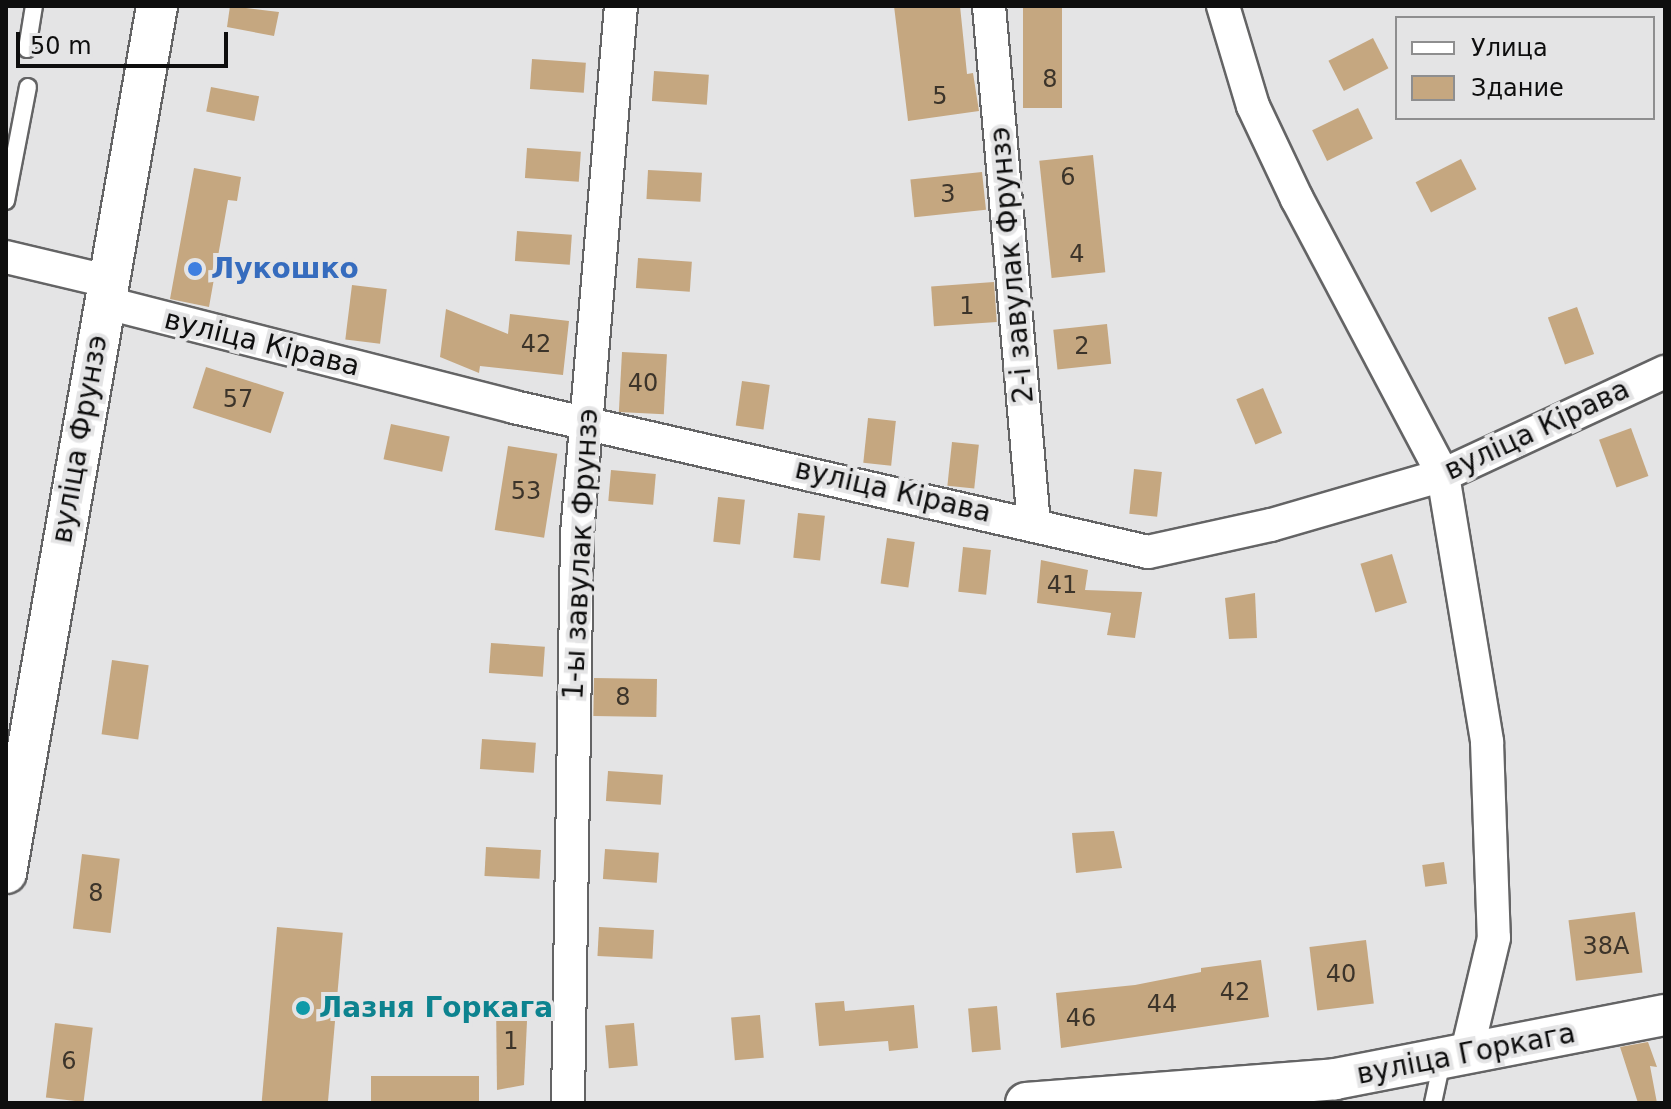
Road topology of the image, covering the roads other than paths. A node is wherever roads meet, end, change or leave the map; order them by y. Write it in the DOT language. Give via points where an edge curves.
graph roads {
  1 [pos="34,6"];
  2 [pos="157,6"];
  3 [pos="621,6"];
  4 [pos="989,6"];
  5 [pos="1223,6"];
  6 [pos="27,49"];
  7 [pos="28,87"];
  8 [pos="6,201"];
  9 [pos="6,257"];
  10 [pos="105,291"];
  11 [pos="1665,372"];
  12 [pos="586,422"];
  13 [pos="1443,475"];
  14 [pos="1034,524"];
  15 [pos="6,873"];
  16 [pos="1665,1015"];
  17 [pos="1455,1056"];
  18 [pos="568,1103"];
  19 [pos="1026,1103"];
  20 [pos="1433,1103"];
  1 -- 6 [label="lane"];
  2 -- 10 [label="street, вуліца Фрунзэ"];
  3 -- 12 [label="street, 1-ы завулак Фрунзэ"];
  4 -- 14 [label="street, 2-і завулак Фрунзэ"];
  5 -- 13 [label="street" via="1259,120"];
  7 -- 8 [label="lane"];
  9 -- 10 [label="street, вуліца Кірава"];
  10 -- 12 [label="street, вуліца Кірава"];
  10 -- 15 [label="street, вуліца Фрунзэ"];
  11 -- 13 [label="street, вуліца Кірава"];
  12 -- 14 [label="street, вуліца Кірава"];
  12 -- 18 [label="street, 1-ы завулак Фрунзэ" via="577,534"];
  13 -- 14 [label="street, вуліца Кірава" via="1271,525 1148,552"];
  13 -- 17 [label="street" via="1487,742 1494,938"];
  16 -- 17 [label="street, вуліца Горкага"];
  17 -- 19 [label="street, вуліца Горкага" via="1335,1079"];
  17 -- 20 [label="lane"];
}
